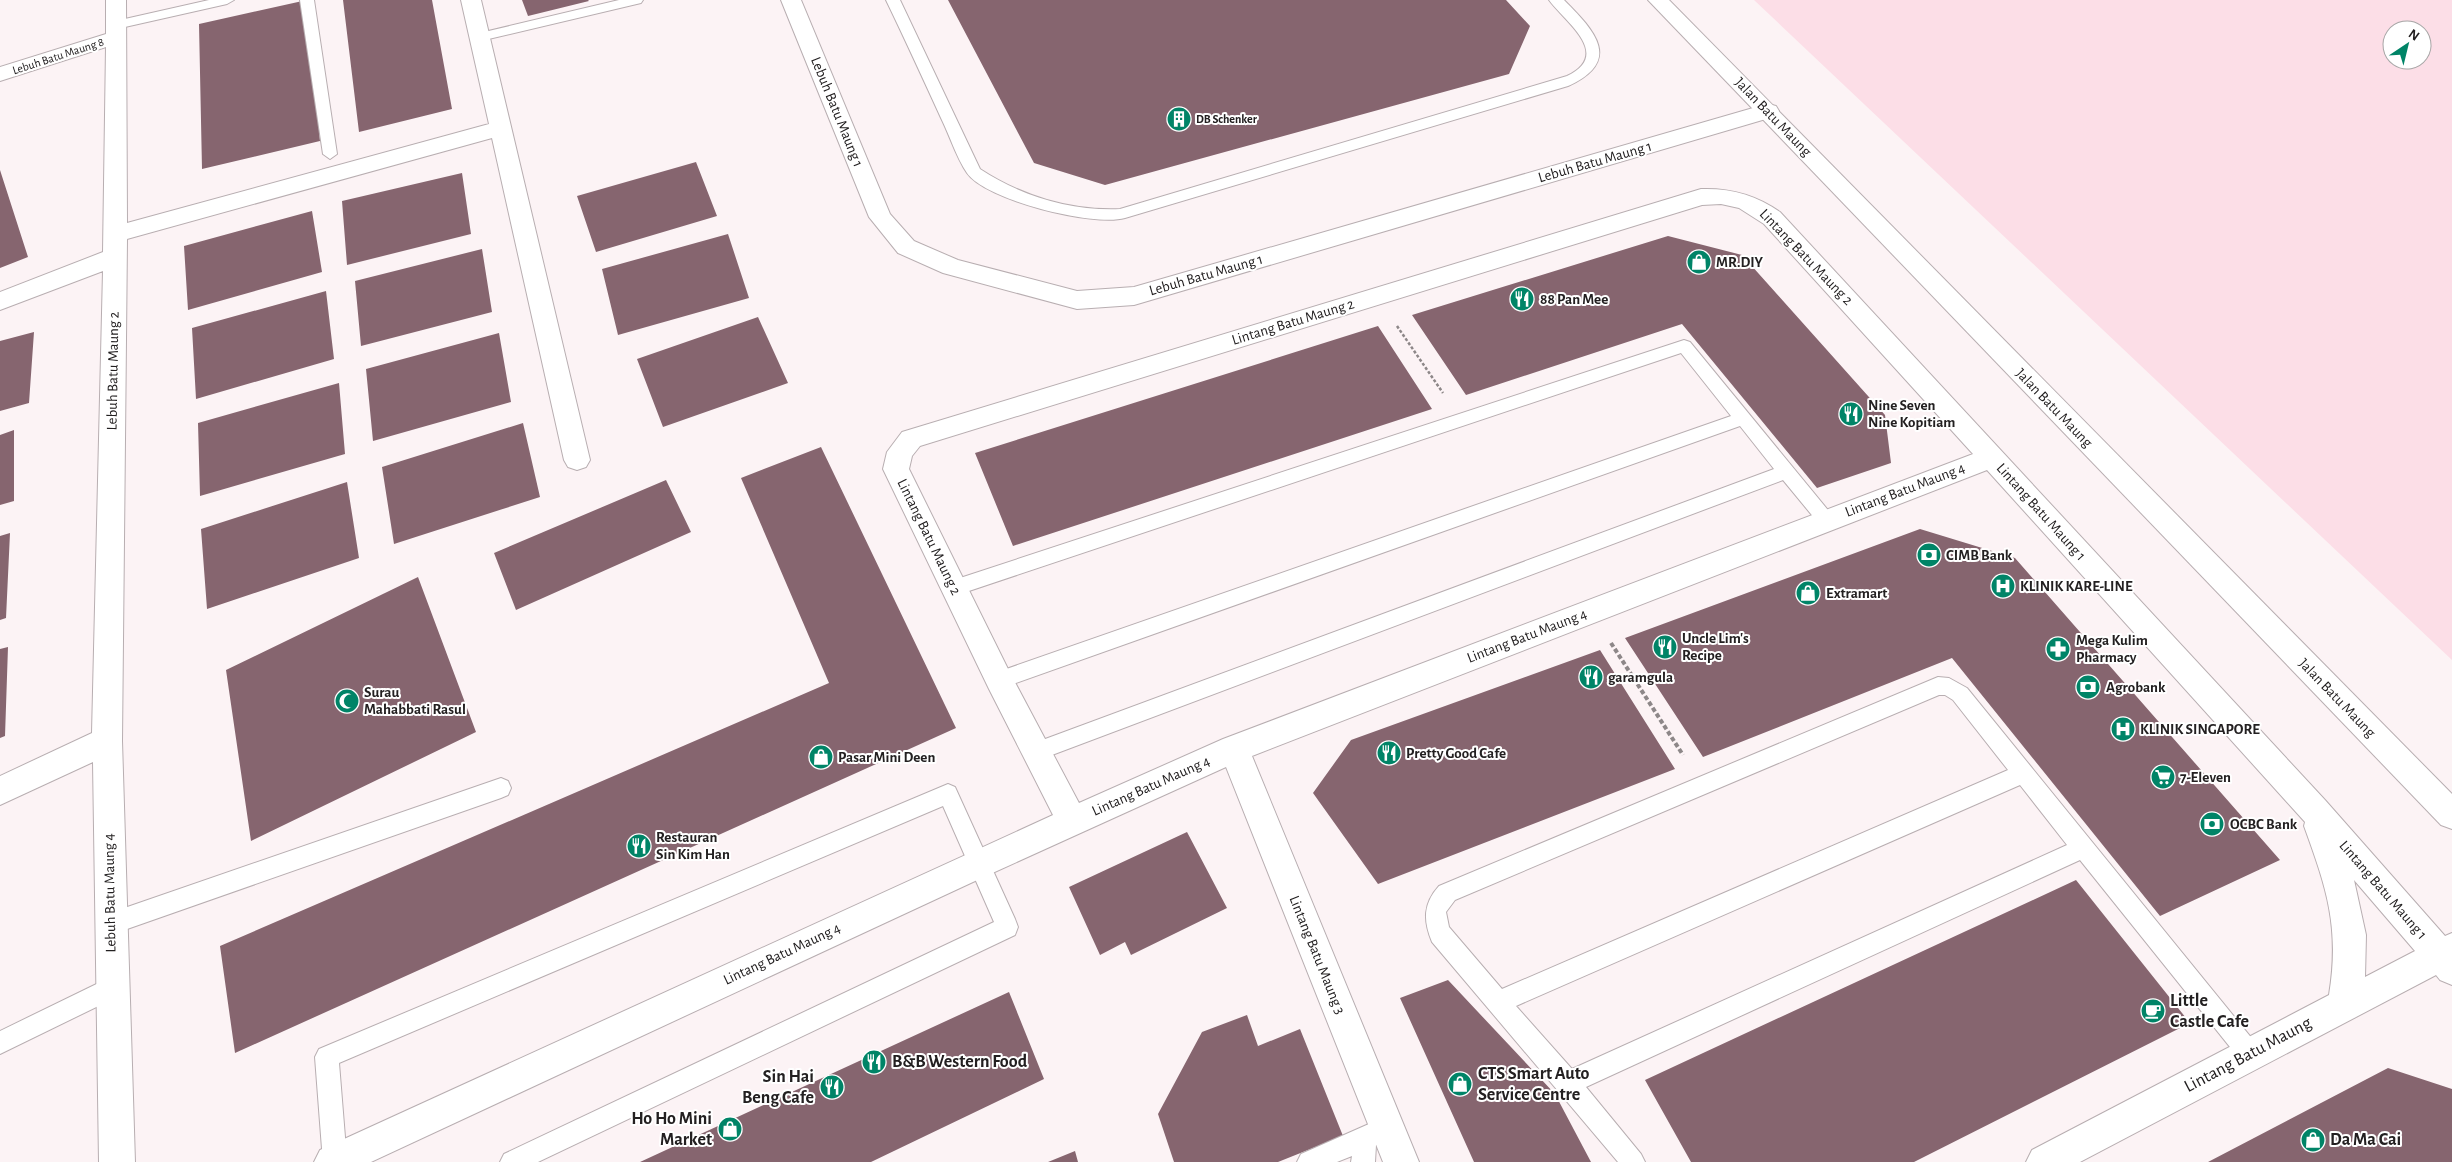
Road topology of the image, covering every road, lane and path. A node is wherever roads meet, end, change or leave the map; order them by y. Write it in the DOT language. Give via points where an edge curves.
graph roads {
  1 [pos="116,0"];
  2 [pos="227,0"];
  3 [pos="307,0"];
  4 [pos="471,0"];
  5 [pos="636,0"];
  6 [pos="791,0"];
  7 [pos="893,0"];
  8 [pos="1556,0"];
  9 [pos="1658,0"];
  10 [pos="116,31"];
  11 [pos="480,37"];
  12 [pos="0,74"];
  13 [pos="1768,111"];
  14 [pos="501,128"];
  15 [pos="330,154"];
  16 [pos="115,246"];
  17 [pos="1376,296"];
  18 [pos="0,301"];
  19 [pos="1744,418"];
  20 [pos="1461,420"];
  21 [pos="1991,458"];
  22 [pos="577,460"];
  23 [pos="1787,471"];
  24 [pos="1826,520"];
  25 [pos="954,588"];
  26 [pos="1591,611"];
  27 [pos="999,680"];
  28 [pos="106,741"];
  29 [pos="1234,749"];
  30 [pos="1036,752"];
  31 [pos="2024,773"];
  32 [pos="1702,785"];
  33 [pos="501,788"];
  34 [pos="0,791"];
  35 [pos="2314,810"];
  36 [pos="2452,815"];
  37 [pos="1072,821"];
  38 [pos="2083,848"];
  39 [pos="978,864"];
  40 [pos="110,924"];
  41 [pos="2448,957"];
  42 [pos="113,987"];
  43 [pos="1499,1002"];
  44 [pos="2344,1005"];
  45 [pos="0,1043"];
  46 [pos="2250,1054"];
  47 [pos="1568,1083"];
  48 [pos="1376,1133"];
  49 [pos="117,1162"];
  50 [pos="334,1162"];
  51 [pos="512,1162"];
  52 [pos="1309,1162"];
  53 [pos="1363,1162"];
  54 [pos="1401,1162"];
  55 [pos="1633,1162"];
  56 [pos="2044,1162"];
  1 -- 10 [label="street, Lebuh Batu Maung 2"];
  2 -- 10 [label="lane"];
  3 -- 15 [label="lane"];
  4 -- 11 [label="street"];
  5 -- 11 [label="lane"];
  6 -- 13 [label="street, Lebuh Batu Maung 1" via="880,217 906,247 952,267 1077,300 1134,296"];
  7 -- 8 [label="lane" via="974,172 1002,189 1084,215 1104,216 1176,198 1576,77 1592,61 1593,45 1585,30"];
  9 -- 13 [label="street, Jalan Batu Maung"];
  10 -- 12 [label="street, Lebuh Batu Maung 8"];
  10 -- 16 [label="street, Lebuh Batu Maung 2"];
  11 -- 14 [label="street"];
  13 -- 36 [label="street, Jalan Batu Maung"];
  14 -- 16 [label="street"];
  14 -- 22 [label="street"];
  16 -- 18 [label="street"];
  16 -- 28 [label="street, Lebuh Batu Maung 2"];
  17 -- 20 [label="path"];
  17 -- 21 [label="street, Lintang Batu Maung 2" via="1700,197 1740,199 1757,206 1772,218"];
  17 -- 25 [label="street, Lintang Batu Maung 2" via="912,439 900,452 896,469"];
  19 -- 20 [label="lane" via="1684,346"];
  19 -- 23 [label="lane"];
  19 -- 27 [label="lane"];
  20 -- 25 [label="lane"];
  21 -- 24 [label="street, Lintang Batu Maung 4"];
  21 -- 35 [label="street, Lintang Batu Maung 1"];
  23 -- 24 [label="lane"];
  23 -- 30 [label="lane"];
  24 -- 26 [label="street, Lintang Batu Maung 4"];
  25 -- 27 [label="street, Lintang Batu Maung 2"];
  26 -- 29 [label="street, Lintang Batu Maung 4"];
  26 -- 32 [label="path"];
  27 -- 30 [label="street, Lintang Batu Maung 2"];
  28 -- 34 [label="street"];
  28 -- 40 [label="street, Lebuh Batu Maung 4"];
  29 -- 37 [label="street, Lintang Batu Maung 4"];
  29 -- 48 [label="street, Lintang Batu Maung 3"];
  30 -- 37 [label="street, Lintang Batu Maung 2"];
  31 -- 32 [label="lane" via="1960,694 1949,687 1938,686"];
  31 -- 38 [label="lane"];
  31 -- 43 [label="lane"];
  32 -- 43 [label="lane" via="1447,893 1437,903 1434,920 1440,934"];
  33 -- 40 [label="lane"];
  35 -- 41 [label="street, Lintang Batu Maung 1"];
  35 -- 44 [label="street, Lintang Batu Maung 1" via="2342,890 2349,925 2350,966"];
  37 -- 39 [label="street, Lintang Batu Maung 4"];
  38 -- 46 [label="lane"];
  38 -- 47 [label="lane"];
  39 -- 50 [label="street, Lintang Batu Maung 4"];
  39 -- 50 [label="lane" via="948,794 327,1056"];
  39 -- 51 [label="lane" via="1007,927"];
  40 -- 42 [label="street, Lebuh Batu Maung 4"];
  41 -- 44 [label="street, Lintang Batu Maung"];
  42 -- 45 [label="lane"];
  42 -- 49 [label="street, Lebuh Batu Maung 4"];
  43 -- 47 [label="lane"];
  44 -- 46 [label="street, Lintang Batu Maung"];
  46 -- 56 [label="street, Lintang Batu Maung"];
  47 -- 55 [label="lane"];
  48 -- 52 [label="lane"];
  48 -- 53 [label="lane"];
  48 -- 54 [label="street, Lintang Batu Maung 3"];
}
